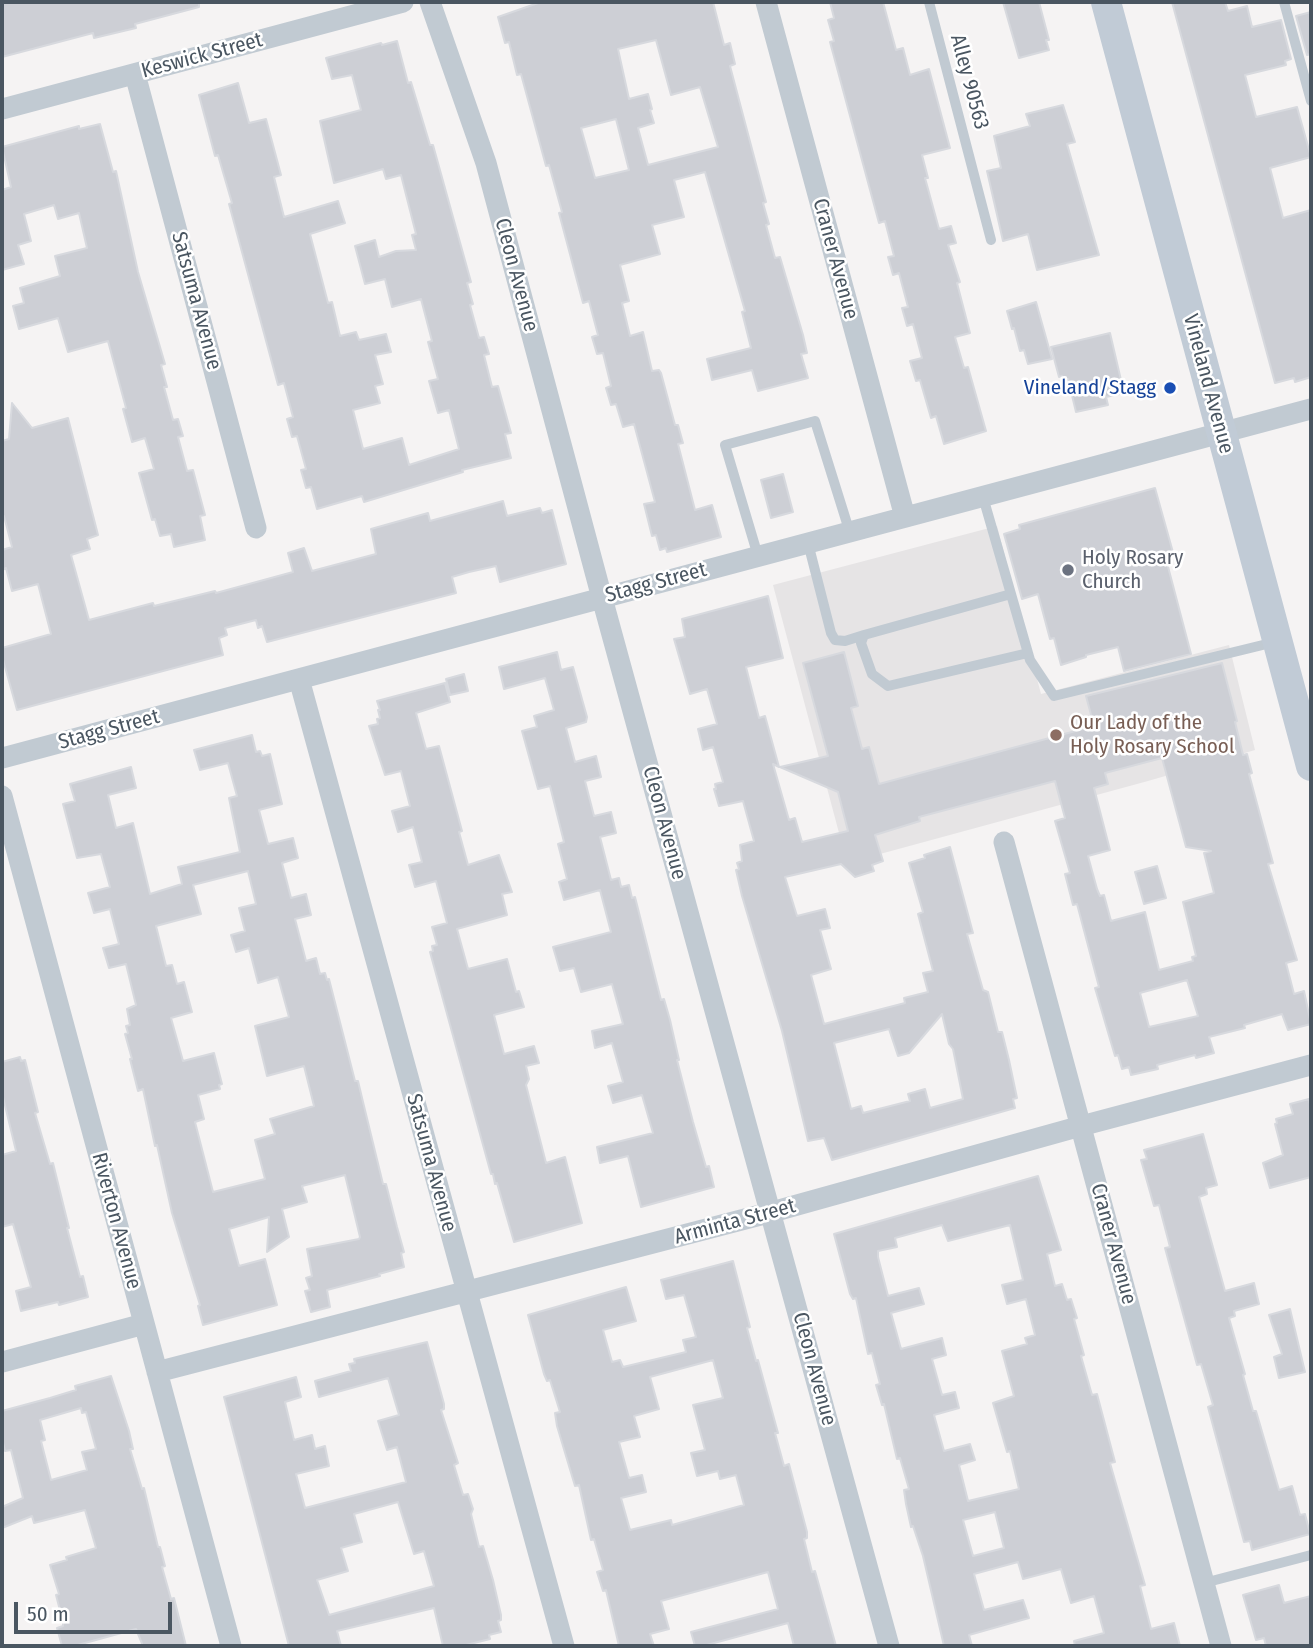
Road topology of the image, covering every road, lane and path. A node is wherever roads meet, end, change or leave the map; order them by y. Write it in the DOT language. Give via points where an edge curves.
graph roads {
  1 [pos="403,2"];
  2 [pos="430,2"];
  3 [pos="766,2"];
  4 [pos="929,2"];
  5 [pos="1106,2"];
  6 [pos="1284,2"];
  7 [pos="135,74"];
  8 [pos="1311,101"];
  9 [pos="2,109"];
  10 [pos="991,240"];
  11 [pos="1311,409"];
  12 [pos="1222,433"];
  13 [pos="983,497"];
  14 [pos="905,517"];
  15 [pos="256,528"];
  16 [pos="850,533"];
  17 [pos="808,543"];
  18 [pos="758,556"];
  19 [pos="1010,594"];
  20 [pos="602,598"];
  21 [pos="864,635"];
  22 [pos="1277,641"];
  23 [pos="1028,653"];
  24 [pos="299,679"];
  25 [pos="1310,756"];
  26 [pos="2,758"];
  27 [pos="2,796"];
  28 [pos="1004,842"];
  29 [pos="1311,1065"];
  30 [pos="1081,1126"];
  31 [pos="772,1213"];
  32 [pos="466,1292"];
  33 [pos="144,1324"];
  34 [pos="2,1363"];
  35 [pos="157,1372"];
  36 [pos="1311,1555"];
  37 [pos="1204,1583"];
  38 [pos="231,1646"];
  39 [pos="564,1646"];
  40 [pos="889,1646"];
  41 [pos="1221,1646"];
  1 -- 7 [label="street, Keswick Street"];
  2 -- 20 [label="street, Cleon Avenue" via="486,163"];
  3 -- 14 [label="street, Craner Avenue"];
  4 -- 10 [label="lane, Alley 90563"];
  5 -- 12 [label="main road, Vineland Avenue"];
  6 -- 8 [label="lane"];
  7 -- 9 [label="street, Keswick Street"];
  7 -- 15 [label="street, Satsuma Avenue"];
  11 -- 12 [label="street, Stagg Street"];
  12 -- 13 [label="street, Stagg Street"];
  12 -- 22 [label="main road, Vineland Avenue"];
  13 -- 14 [label="street, Stagg Street"];
  13 -- 19 [label="lane"];
  14 -- 16 [label="street, Stagg Street"];
  16 -- 17 [label="street, Stagg Street"];
  16 -- 18 [label="lane" via="815,421 725,445"];
  17 -- 18 [label="street, Stagg Street"];
  17 -- 21 [label="lane" via="831,634 845,640"];
  18 -- 20 [label="street, Stagg Street"];
  19 -- 21 [label="lane"];
  19 -- 23 [label="lane"];
  20 -- 24 [label="street, Stagg Street"];
  20 -- 31 [label="street, Cleon Avenue"];
  21 -- 23 [label="lane" via="862,643 872,674 888,686"];
  22 -- 23 [label="lane" via="1054,696"];
  22 -- 25 [label="main road, Vineland Avenue"];
  24 -- 26 [label="street, Stagg Street"];
  24 -- 32 [label="street, Satsuma Avenue"];
  27 -- 33 [label="street, Riverton Avenue"];
  28 -- 30 [label="street, Craner Avenue"];
  29 -- 30 [label="street, Arminta Street"];
  30 -- 31 [label="street, Arminta Street"];
  30 -- 37 [label="street, Craner Avenue"];
  31 -- 32 [label="street, Arminta Street"];
  31 -- 40 [label="street, Cleon Avenue"];
  32 -- 35 [label="street, Arminta Street"];
  32 -- 39 [label="street, Satsuma Avenue"];
  33 -- 34 [label="street"];
  33 -- 35 [label="street, Riverton Avenue"];
  35 -- 38 [label="street, Riverton Avenue"];
  36 -- 37 [label="lane"];
  37 -- 41 [label="street, Craner Avenue"];
}
